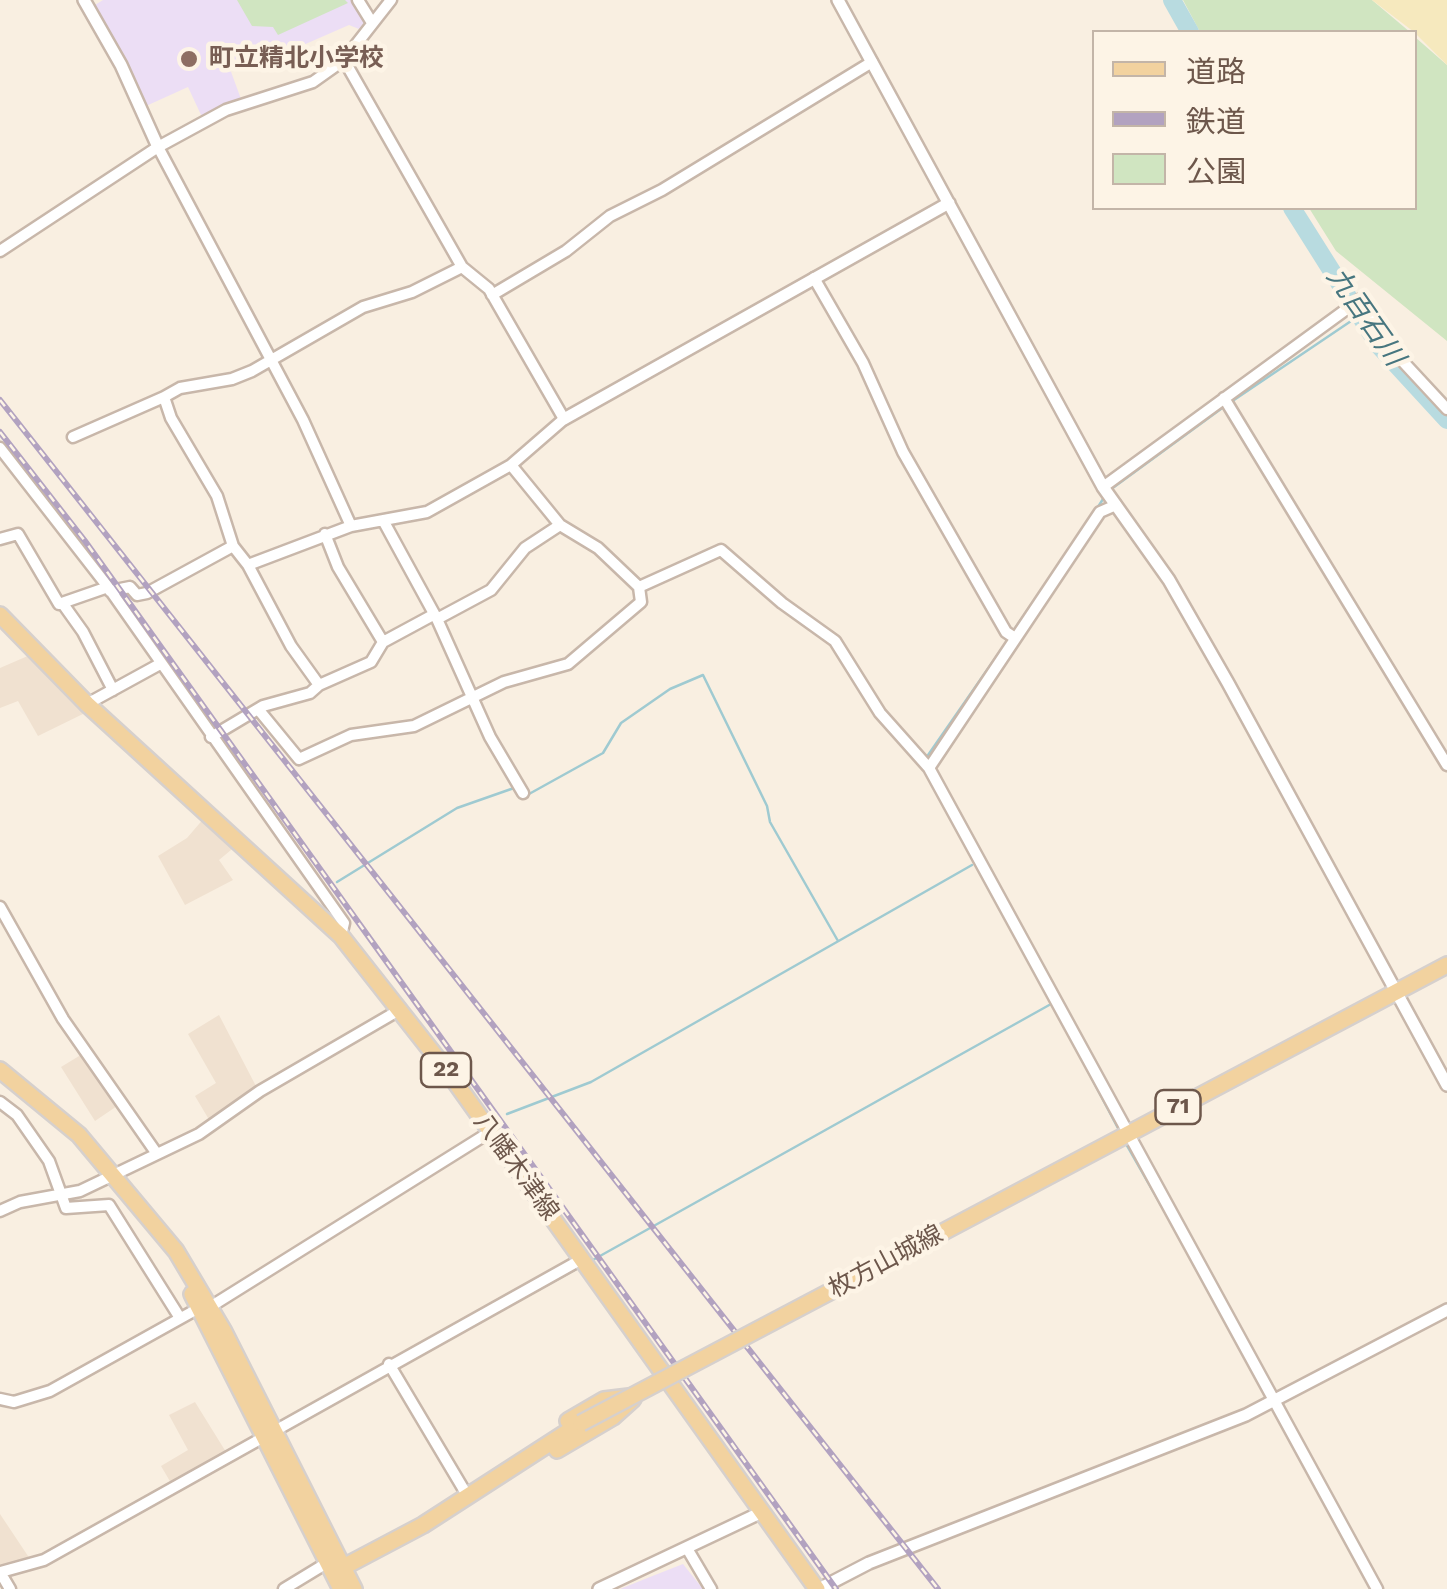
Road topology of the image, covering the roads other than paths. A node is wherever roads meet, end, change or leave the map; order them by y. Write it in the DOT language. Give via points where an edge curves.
graph roads {
  1 [pos="84,0"];
  2 [pos="358,0"];
  3 [pos="391,0"];
  4 [pos="838,0"];
  5 [pos="371,21"];
  6 [pos="344,60"];
  7 [pos="872,62"];
  8 [pos="158,147"];
  9 [pos="949,203"];
  10 [pos="0,251"];
  11 [pos="462,268"];
  12 [pos="814,278"];
  13 [pos="492,295"];
  14 [pos="268,358"];
  15 [pos="164,397"];
  16 [pos="1226,402"];
  17 [pos="1447,409"];
  18 [pos="564,419"];
  19 [pos="73,437"];
  20 [pos="0,448"];
  21 [pos="511,465"];
  22 [pos="1103,487"];
  23 [pos="1116,505"];
  24 [pos="384,522"];
  25 [pos="560,524"];
  26 [pos="351,526"];
  27 [pos="326,534"];
  28 [pos="0,539"];
  29 [pos="234,546"];
  30 [pos="248,565"];
  31 [pos="639,587"];
  32 [pos="109,589"];
  33 [pos="63,604"];
  34 [pos="0,615"];
  35 [pos="435,617"];
  36 [pos="1014,638"];
  37 [pos="383,642"];
  38 [pos="160,664"];
  39 [pos="318,684"];
  40 [pos="113,690"];
  41 [pos="470,697"];
  42 [pos="87,704"];
  43 [pos="258,709"];
  44 [pos="212,736"];
  45 [pos="1447,766"];
  46 [pos="929,768"];
  47 [pos="523,792"];
  48 [pos="0,907"];
  49 [pos="341,936"];
  50 [pos="1447,965"];
  51 [pos="1397,992"];
  52 [pos="401,1009"];
  53 [pos="0,1070"];
  54 [pos="1447,1085"];
  55 [pos="0,1102"];
  56 [pos="490,1132"];
  57 [pos="1126,1135"];
  58 [pos="157,1154"];
  59 [pos="112,1176"];
  60 [pos="60,1196"];
  61 [pos="0,1211"];
  62 [pos="582,1258"];
  63 [pos="205,1307"];
  64 [pos="1447,1310"];
  65 [pos="180,1318"];
  66 [pos="389,1364"];
  67 [pos="666,1380"];
  68 [pos="634,1397"];
  69 [pos="0,1399"];
  70 [pos="1274,1401"];
  71 [pos="268,1431"];
  72 [pos="464,1490"];
  73 [pos="762,1512"];
  74 [pos="423,1525"];
  75 [pos="688,1550"];
  76 [pos="336,1565"];
  77 [pos="0,1572"];
  78 [pos="10,1589"];
  79 [pos="284,1589"];
  80 [pos="342,1589"];
  81 [pos="354,1589"];
  82 [pos="599,1589"];
  83 [pos="711,1589"];
  84 [pos="818,1589"];
  85 [pos="1377,1589"];
  1 -- 8 [label="street"];
  2 -- 5 [label="street"];
  3 -- 5 [label="street"];
  4 -- 7 [label="street"];
  5 -- 6 [label="street"];
  6 -- 8 [label="street" via="313,82 226,110"];
  6 -- 11 [label="street"];
  7 -- 9 [label="street"];
  7 -- 13 [label="street" via="610,216"];
  8 -- 10 [label="street"];
  8 -- 14 [label="street"];
  9 -- 12 [label="street"];
  9 -- 22 [label="street"];
  11 -- 13 [label="street"];
  11 -- 14 [label="street" via="363,307"];
  12 -- 18 [label="street"];
  12 -- 36 [label="street" via="903,452"];
  13 -- 18 [label="street"];
  14 -- 15 [label="street" via="232,379"];
  14 -- 26 [label="street"];
  15 -- 19 [label="street"];
  15 -- 29 [label="street" via="217,496"];
  16 -- 17 [label="street" via="1359,300 1395,353"];
  16 -- 22 [label="street"];
  16 -- 45 [label="street"];
  18 -- 21 [label="street"];
  20 -- 32 [label="street"];
  21 -- 24 [label="street" via="446,505"];
  21 -- 25 [label="street"];
  22 -- 23 [label="street"];
  23 -- 36 [label="street" via="1100,512"];
  23 -- 51 [label="street" via="1199,632"];
  24 -- 26 [label="street"];
  24 -- 35 [label="street"];
  25 -- 31 [label="street"];
  25 -- 35 [label="street" via="525,548 491,590"];
  26 -- 27 [label="street"];
  27 -- 30 [label="street"];
  27 -- 37 [label="street"];
  28 -- 33 [label="street" via="18,534"];
  29 -- 30 [label="street"];
  29 -- 32 [label="street" via="147,594"];
  30 -- 39 [label="street"];
  31 -- 41 [label="street" via="641,602 568,664"];
  31 -- 46 [label="street" via="721,550 835,641 880,713"];
  32 -- 33 [label="street"];
  32 -- 38 [label="street"];
  33 -- 40 [label="street"];
  34 -- 42 [label="main road, 八幡木津線 / 22"];
  35 -- 37 [label="street"];
  35 -- 41 [label="street"];
  36 -- 46 [label="street"];
  37 -- 39 [label="street" via="370,662"];
  38 -- 40 [label="street"];
  38 -- 44 [label="street"];
  39 -- 43 [label="street" via="310,693"];
  40 -- 42 [label="street"];
  41 -- 43 [label="street" via="414,726 351,735 305,759"];
  41 -- 47 [label="street"];
  42 -- 49 [label="main road, 八幡木津線 / 22"];
  43 -- 44 [label="street"];
  44 -- 49 [label="street" via="344,923"];
  46 -- 57 [label="street"];
  48 -- 58 [label="street" via="63,1019"];
  49 -- 52 [label="main road, 八幡木津線 / 22"];
  50 -- 51 [label="main road, 枚方山城線 / 71"];
  51 -- 54 [label="street"];
  51 -- 57 [label="main road, 枚方山城線 / 71"];
  52 -- 56 [label="main road, 八幡木津線 / 22"];
  52 -- 58 [label="street"];
  53 -- 59 [label="main road"];
  55 -- 60 [label="street" via="49,1161"];
  56 -- 62 [label="main road, 八幡木津線 / 22"];
  56 -- 63 [label="street"];
  57 -- 70 [label="street"];
  57 -- 74 [label="main road, 枚方山城線 / 71, bridge" via="581,1423"];
  58 -- 59 [label="street"];
  59 -- 60 [label="street"];
  59 -- 63 [label="main road"];
  60 -- 61 [label="street"];
  60 -- 65 [label="street" via="66,1208 109,1205"];
  62 -- 66 [label="street"];
  62 -- 67 [label="main road, 八幡木津線 / 22"];
  63 -- 65 [label="street"];
  63 -- 71 [label="main road"];
  64 -- 70 [label="street"];
  65 -- 69 [label="street" via="50,1391 14,1402"];
  66 -- 71 [label="street"];
  66 -- 72 [label="street"];
  67 -- 68 [label="main road, 71"];
  67 -- 73 [label="main road, 八幡木津線 / 22"];
  68 -- 72 [label="main road, 71" via="604,1400"];
  68 -- 74 [label="main road, 71" via="522,1474"];
  70 -- 84 [label="street"];
  70 -- 85 [label="street"];
  71 -- 76 [label="main road"];
  71 -- 77 [label="street" via="44,1560"];
  72 -- 74 [label="main road, 71"];
  73 -- 75 [label="street"];
  73 -- 84 [label="main road, 八幡木津線 / 22"];
  74 -- 76 [label="main road, 枚方山城線 / 71"];
  75 -- 82 [label="street"];
  75 -- 83 [label="street"];
  76 -- 79 [label="street"];
  76 -- 80 [label="main road"];
  76 -- 81 [label="main road"];
  77 -- 78 [label="street"];
}
